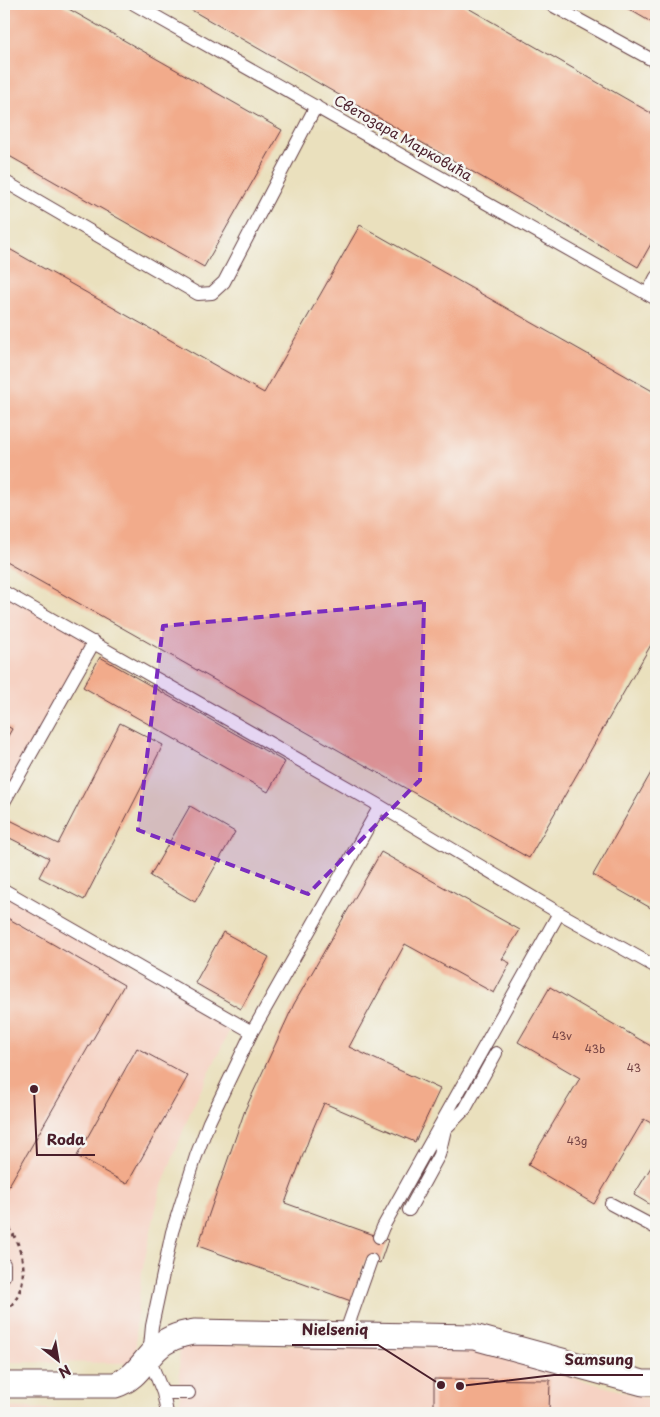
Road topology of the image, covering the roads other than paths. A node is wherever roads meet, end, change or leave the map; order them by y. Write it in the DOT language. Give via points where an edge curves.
graph roads {
  1 [pos="134,4"];
  2 [pos="550,4"];
  3 [pos="656,62"];
  4 [pos="316,106"];
  5 [pos="4,181"];
  6 [pos="656,277"];
  7 [pos="652,296"];
  8 [pos="4,592"];
  9 [pos="94,642"];
  10 [pos="4,802"];
  11 [pos="380,806"];
  12 [pos="4,890"];
  13 [pos="559,913"];
  14 [pos="656,967"];
  15 [pos="252,1032"];
  16 [pos="496,1053"];
  17 [pos="450,1106"];
  18 [pos="446,1128"];
  19 [pos="430,1144"];
  20 [pos="610,1204"];
  21 [pos="409,1210"];
  22 [pos="656,1228"];
  23 [pos="379,1237"];
  24 [pos="371,1260"];
  25 [pos="4,1264"];
  26 [pos="4,1276"];
  27 [pos="345,1334"];
  28 [pos="149,1358"];
  29 [pos="656,1383"];
  30 [pos="4,1385"];
  31 [pos="163,1393"];
  32 [pos="190,1393"];
  33 [pos="167,1413"];
  1 -- 4 [label="lane, Светозара Марковића"];
  2 -- 3 [label="lane"];
  4 -- 5 [label="lane" via="224,282 212,293 198,294"];
  4 -- 7 [label="lane, Светозара Марковића"];
  6 -- 7 [label="lane"];
  8 -- 9 [label="lane"];
  9 -- 10 [label="lane"];
  9 -- 11 [label="lane"];
  11 -- 13 [label="lane"];
  11 -- 15 [label="lane"];
  12 -- 15 [label="lane"];
  13 -- 14 [label="lane"];
  13 -- 17 [label="lane"];
  15 -- 28 [label="lane" via="209,1122 180,1202 160,1282"];
  16 -- 18 [label="lane" via="465,1109"];
  17 -- 18 [label="lane"];
  17 -- 19 [label="lane"];
  18 -- 19 [label="lane"];
  18 -- 21 [label="lane" via="439,1155"];
  19 -- 23 [label="lane"];
  20 -- 22 [label="lane"];
  24 -- 27 [label="lane"];
  25 -- 26 [label="lane"];
  27 -- 28 [label="street" via="194,1332 170,1339"];
  27 -- 29 [label="street" via="474,1337 643,1383"];
  28 -- 30 [label="street" via="132,1377 115,1385"];
  28 -- 31 [label="lane"];
  31 -- 32 [label="lane"];
  31 -- 33 [label="lane"];
}
